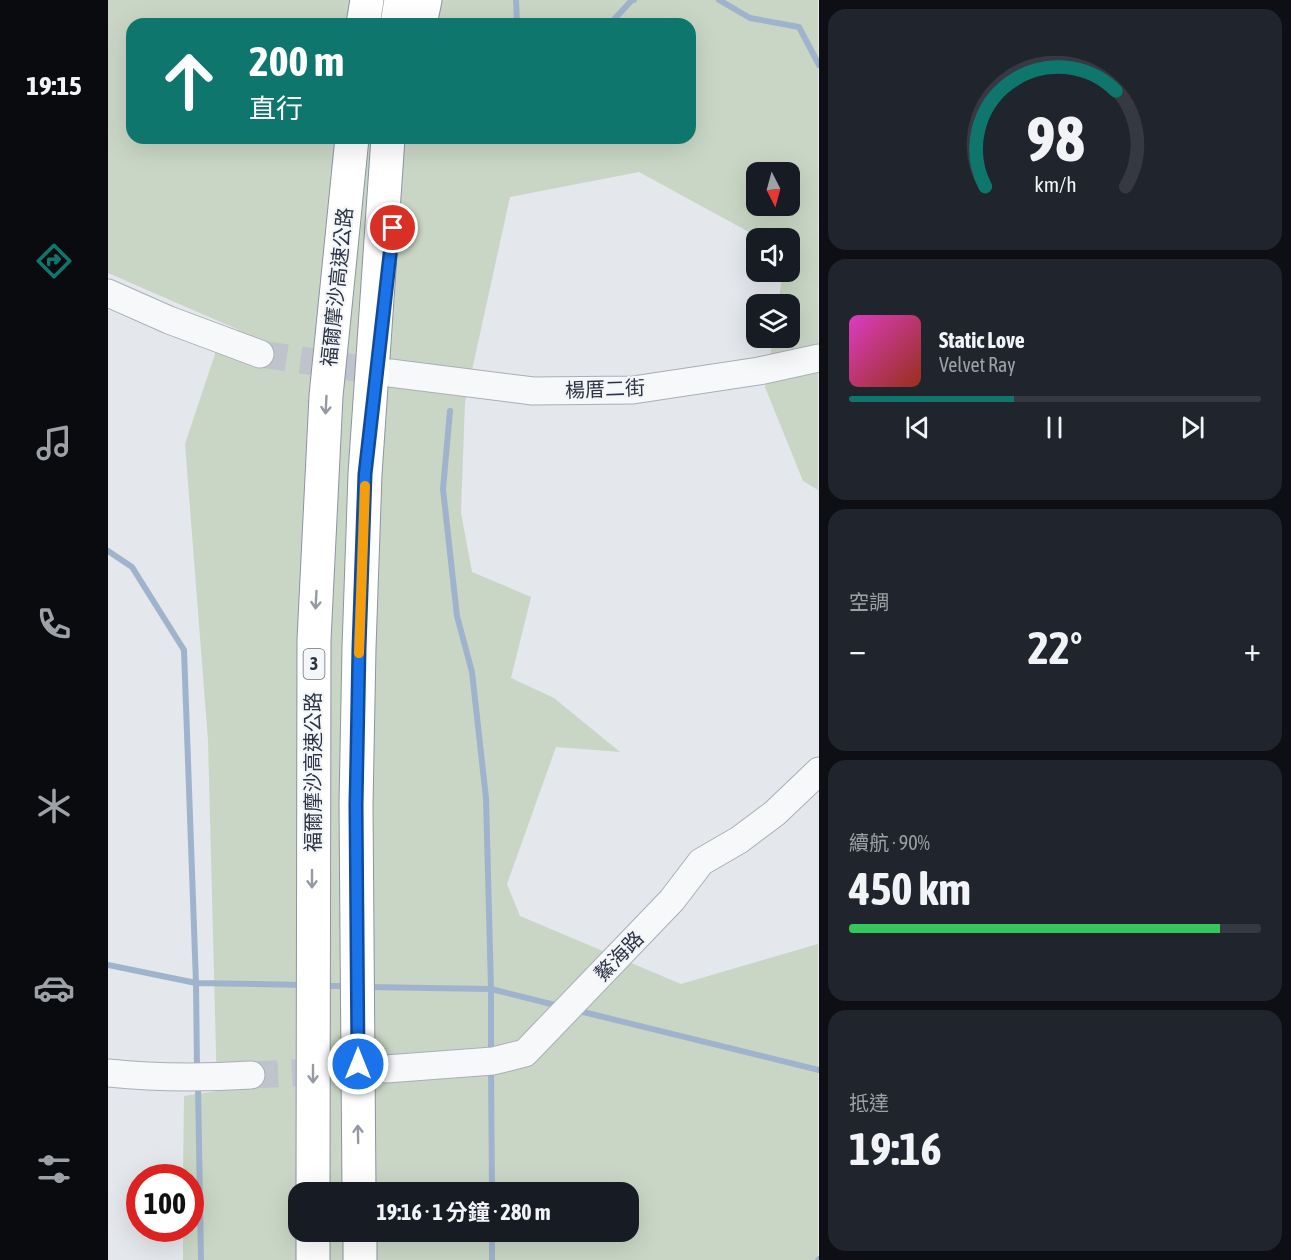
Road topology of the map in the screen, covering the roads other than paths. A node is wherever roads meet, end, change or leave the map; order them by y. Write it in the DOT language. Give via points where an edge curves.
graph roads {
  1 [pos="367,0"];
  2 [pos="400,0"];
  3 [pos="425,0"];
  4 [pos="364,18"];
  5 [pos="398,18"];
  6 [pos="421,18"];
  7 [pos="351,144"];
  8 [pos="388,144"];
  9 [pos="402,144"];
  10 [pos="108,292"];
  11 [pos="260,354"];
  12 [pos="819,358"];
  13 [pos="390,373"];
  14 [pos="365,474"];
  15 [pos="819,771"];
  16 [pos="386,1069"];
  17 [pos="108,1073"];
  18 [pos="251,1075"];
  19 [pos="313,1182"];
  20 [pos="359,1182"];
  21 [pos="313,1242"];
  22 [pos="360,1242"];
  23 [pos="313,1260"];
  24 [pos="360,1260"];
  1 -- 4 [label="highway"];
  2 -- 5 [label="highway"];
  3 -- 6 [label="highway"];
  7 -- 19 [label="highway, 福爾摩沙高速公路 / 3, one-way" via="326,396 314,640"];
  8 -- 14 [label="highway, 福爾摩沙高速公路"];
  9 -- 14 [label="highway"];
  10 -- 11 [label="street"];
  12 -- 13 [label="street, 楊厝二街" via="633,390 533,391"];
  20 -- 14 [label="highway, 福爾摩沙高速公路, one-way" via="356,805"];
  15 -- 16 [label="street, 鰲海路" via="775,813 701,862 672,900 525,1053 493,1061"];
  17 -- 18 [label="street"];
  21 -- 23 [label="highway"];
  22 -- 24 [label="highway"];
}
